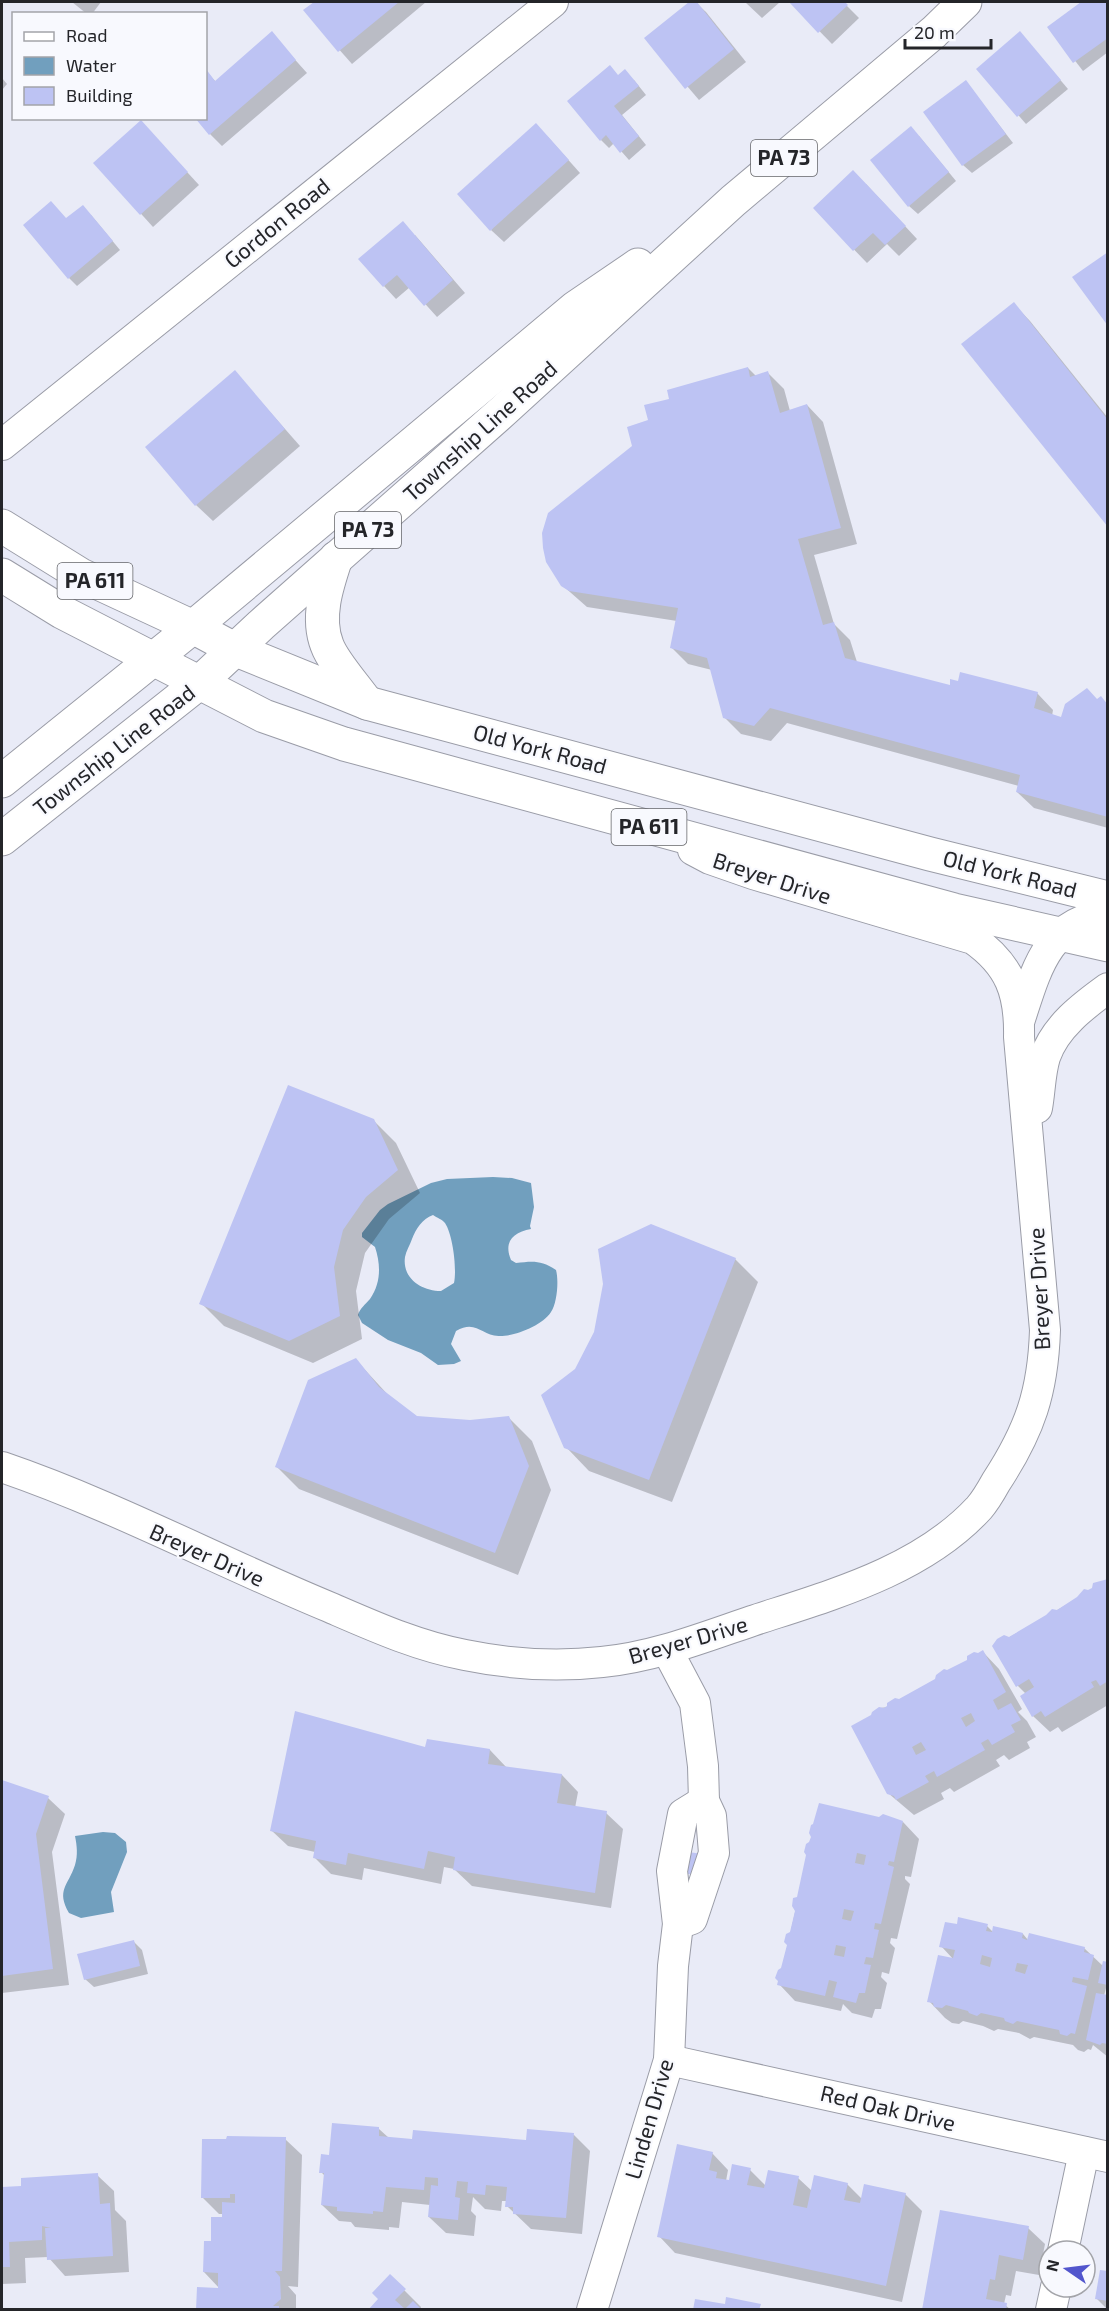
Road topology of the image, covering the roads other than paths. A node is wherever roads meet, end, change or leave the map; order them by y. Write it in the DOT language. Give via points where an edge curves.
graph roads {
  1 [pos="553,2"];
  2 [pos="965,2"];
  3 [pos="732,201"];
  4 [pos="2,445"];
  5 [pos="2,526"];
  6 [pos="336,558"];
  7 [pos="2,575"];
  8 [pos="193,627"];
  9 [pos="234,649"];
  10 [pos="151,659"];
  11 [pos="199,683"];
  12 [pos="368,703"];
  13 [pos="2,781"];
  14 [pos="653,829"];
  15 [pos="2,839"];
  16 [pos="1107,898"];
  17 [pos="1107,915"];
  18 [pos="1063,934"];
  19 [pos="1107,945"];
  20 [pos="1107,988"];
  21 [pos="1020,1021"];
  22 [pos="1030,1156"];
  23 [pos="2,1467"];
  24 [pos="667,1650"];
  25 [pos="669,2060"];
  26 [pos="1096,2154"];
  27 [pos="1068,2239"];
  28 [pos="591,2310"];
  1 -- 4 [label="street, Gordon Road"];
  2 -- 3 [label="main road, Township Line Road / PA 73"];
  3 -- 6 [label="main road, Township Line Road / PA 73"];
  3 -- 8 [label="main road, Township Line Road / PA 73" via="575,308"];
  5 -- 8 [label="main road, Old York Road / PA 611" via="81,575"];
  6 -- 9 [label="main road, Township Line Road / PA 73"];
  6 -- 12 [label="main road" via="324,594 323,632 327,646"];
  7 -- 10 [label="main road, Old York Road / PA 611"];
  8 -- 9 [label="main road, Old York Road / PA 611"];
  8 -- 10 [label="main road, Township Line Road / PA 73"];
  9 -- 11 [label="main road, Township Line Road / PA 73"];
  9 -- 12 [label="main road, Old York Road / PA 611"];
  10 -- 11 [label="main road, Old York Road / PA 611"];
  10 -- 13 [label="main road, Township Line Road / PA 73"];
  11 -- 14 [label="main road, Old York Road / PA 611" via="264,716 344,744"];
  11 -- 15 [label="main road, Township Line Road / PA 73"];
  12 -- 16 [label="main road, Old York Road / PA 611"];
  14 -- 18 [label="main road, Old York Road / PA 611" via="954,910"];
  14 -- 21 [label="street, Breyer Drive" via="710,859 753,874 973,939 997,958 1006,972 1015,990"];
  17 -- 18 [label="street, Breyer Drive" via="1081,919"];
  18 -- 19 [label="main road, Old York Road / PA 611"];
  18 -- 21 [label="street, Breyer Drive" via="1038,966"];
  20 -- 22 [label="street, Breyer Drive" via="1068,1021 1045,1057"];
  21 -- 22 [label="street, Breyer Drive"];
  22 -- 24 [label="street, Breyer Drive" via="1045,1330 1042,1372 1025,1433 981,1506 921,1555 896,1567 840,1592"];
  23 -- 24 [label="street, Breyer Drive" via="417,1643 464,1655 541,1664 602,1662"];
  24 -- 25 [label="street, Linden Drive" via="695,1703 704,1801 683,1814 672,1871 678,1924"];
  25 -- 26 [label="street, Red Oak Drive"];
  25 -- 28 [label="street, Linden Drive"];
  26 -- 27 [label="street"];
}
